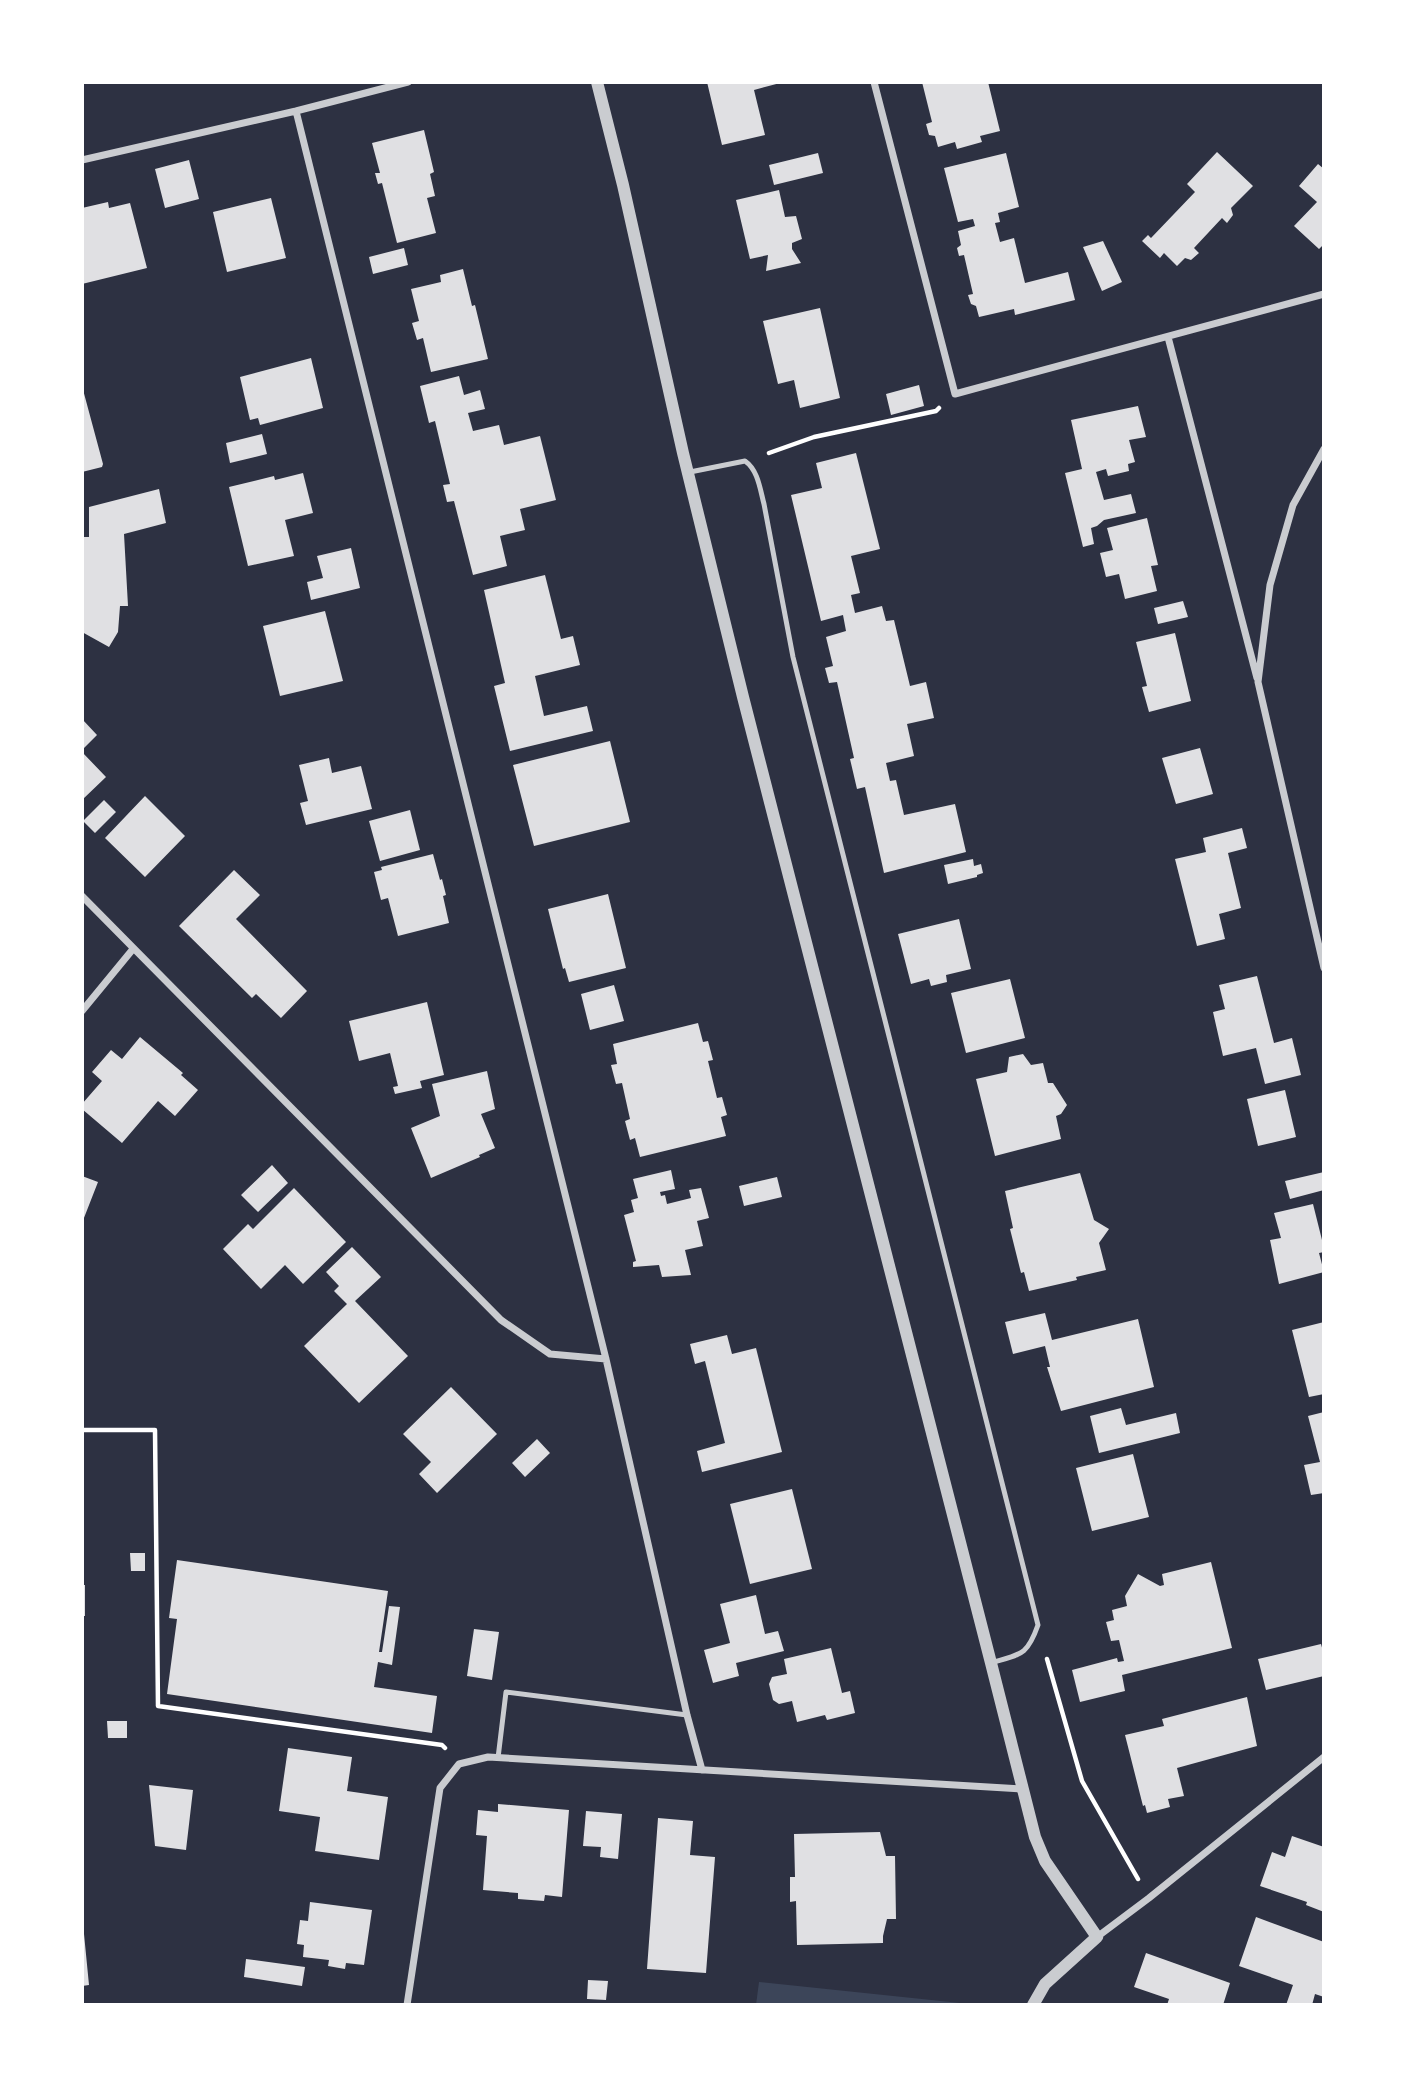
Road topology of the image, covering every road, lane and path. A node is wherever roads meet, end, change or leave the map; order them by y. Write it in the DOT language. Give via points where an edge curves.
graph roads {
  1 [pos="408,82"];
  2 [pos="597,82"];
  3 [pos="874,82"];
  4 [pos="296,111"];
  5 [pos="82,160"];
  6 [pos="1324,294"];
  7 [pos="1168,337"];
  8 [pos="954,394"];
  9 [pos="1324,449"];
  10 [pos="745,461"];
  11 [pos="687,472"];
  12 [pos="1258,682"];
  13 [pos="82,896"];
  14 [pos="133,949"];
  15 [pos="1324,968"];
  16 [pos="82,1011"];
  17 [pos="606,1359"];
  18 [pos="82,1430"];
  19 [pos="1038,1625"];
  20 [pos="991,1662"];
  21 [pos="687,1715"];
  22 [pos="1324,1756"];
  23 [pos="498,1758"];
  24 [pos="459,1764"];
  25 [pos="702,1770"];
  26 [pos="1021,1789"];
  27 [pos="1149,1898"];
  28 [pos="1097,1937"];
  29 [pos="407,2005"];
  30 [pos="1033,2005"];
  1 -- 4 [label="street"];
  2 -- 11 [label="street"];
  3 -- 8 [label="street"];
  4 -- 5 [label="street"];
  4 -- 17 [label="street"];
  6 -- 7 [label="street"];
  7 -- 8 [label="street"];
  7 -- 12 [label="street"];
  8 -- 10 [label="path" via="936,411 814,437"];
  9 -- 12 [label="street" via="1293,505 1270,584"];
  10 -- 11 [label="lane"];
  10 -- 19 [label="lane" via="758,480 793,657"];
  11 -- 20 [label="street"];
  12 -- 15 [label="street"];
  13 -- 14 [label="street"];
  14 -- 16 [label="street"];
  14 -- 17 [label="street" via="501,1320 550,1354"];
  17 -- 21 [label="street"];
  18 -- 24 [label="path" via="155,1430 158,1706 442,1745"];
  19 -- 20 [label="lane" via="1031,1645 1019,1654"];
  19 -- 27 [label="path" via="1082,1781"];
  20 -- 26 [label="street"];
  21 -- 23 [label="lane" via="506,1692"];
  21 -- 25 [label="street"];
  22 -- 27 [label="street"];
  23 -- 24 [label="street"];
  23 -- 25 [label="street"];
  24 -- 29 [label="street" via="440,1788"];
  25 -- 26 [label="street"];
  26 -- 28 [label="street" via="1045,1861"];
  27 -- 28 [label="street"];
  28 -- 30 [label="street" via="1045,1984"];
}
